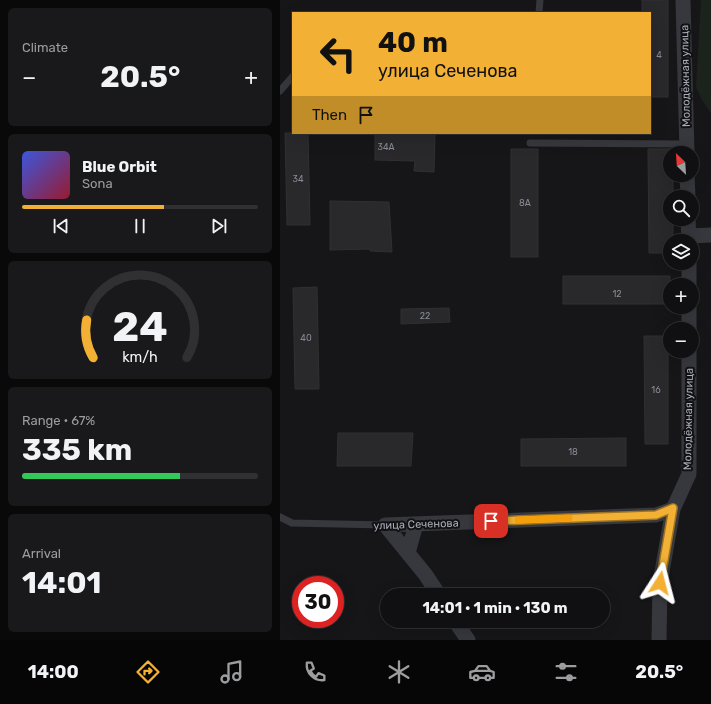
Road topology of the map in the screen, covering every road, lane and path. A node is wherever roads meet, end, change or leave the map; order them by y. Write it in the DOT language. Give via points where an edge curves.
graph roads {
  1 [pos="540,0"];
  2 [pos="683,0"];
  3 [pos="540,12"];
  4 [pos="292,77"];
  5 [pos="280,91"];
  6 [pos="530,143"];
  7 [pos="687,146"];
  8 [pos="663,147"];
  9 [pos="711,235"];
  10 [pos="699,237"];
  11 [pos="689,358"];
  12 [pos="673,508"];
  13 [pos="280,517"];
  14 [pos="416,524"];
  15 [pos="385,525"];
  16 [pos="408,553"];
  17 [pos="434,588"];
  18 [pos="460,628"];
  19 [pos="468,640"];
  20 [pos="659,640"];
  1 -- 3 [label="lane"];
  2 -- 7 [label="street, Молодёжная улица"];
  4 -- 5 [label="lane"];
  6 -- 8 [label="lane"];
  9 -- 10 [label="street"];
  11 -- 12 [label="street, Молодёжная улица" via="689,474"];
  12 -- 14 [label="street, улица Сеченова" via="656,515"];
  12 -- 20 [label="street, Молодёжная улица" via="660,583"];
  13 -- 15 [label="lane, улица Сеченова" via="292,523"];
  14 -- 15 [label="street, улица Сеченова"];
  14 -- 16 [label="street"];
  15 -- 16 [label="street"];
  16 -- 17 [label="street"];
  18 -- 19 [label="street"];
}
